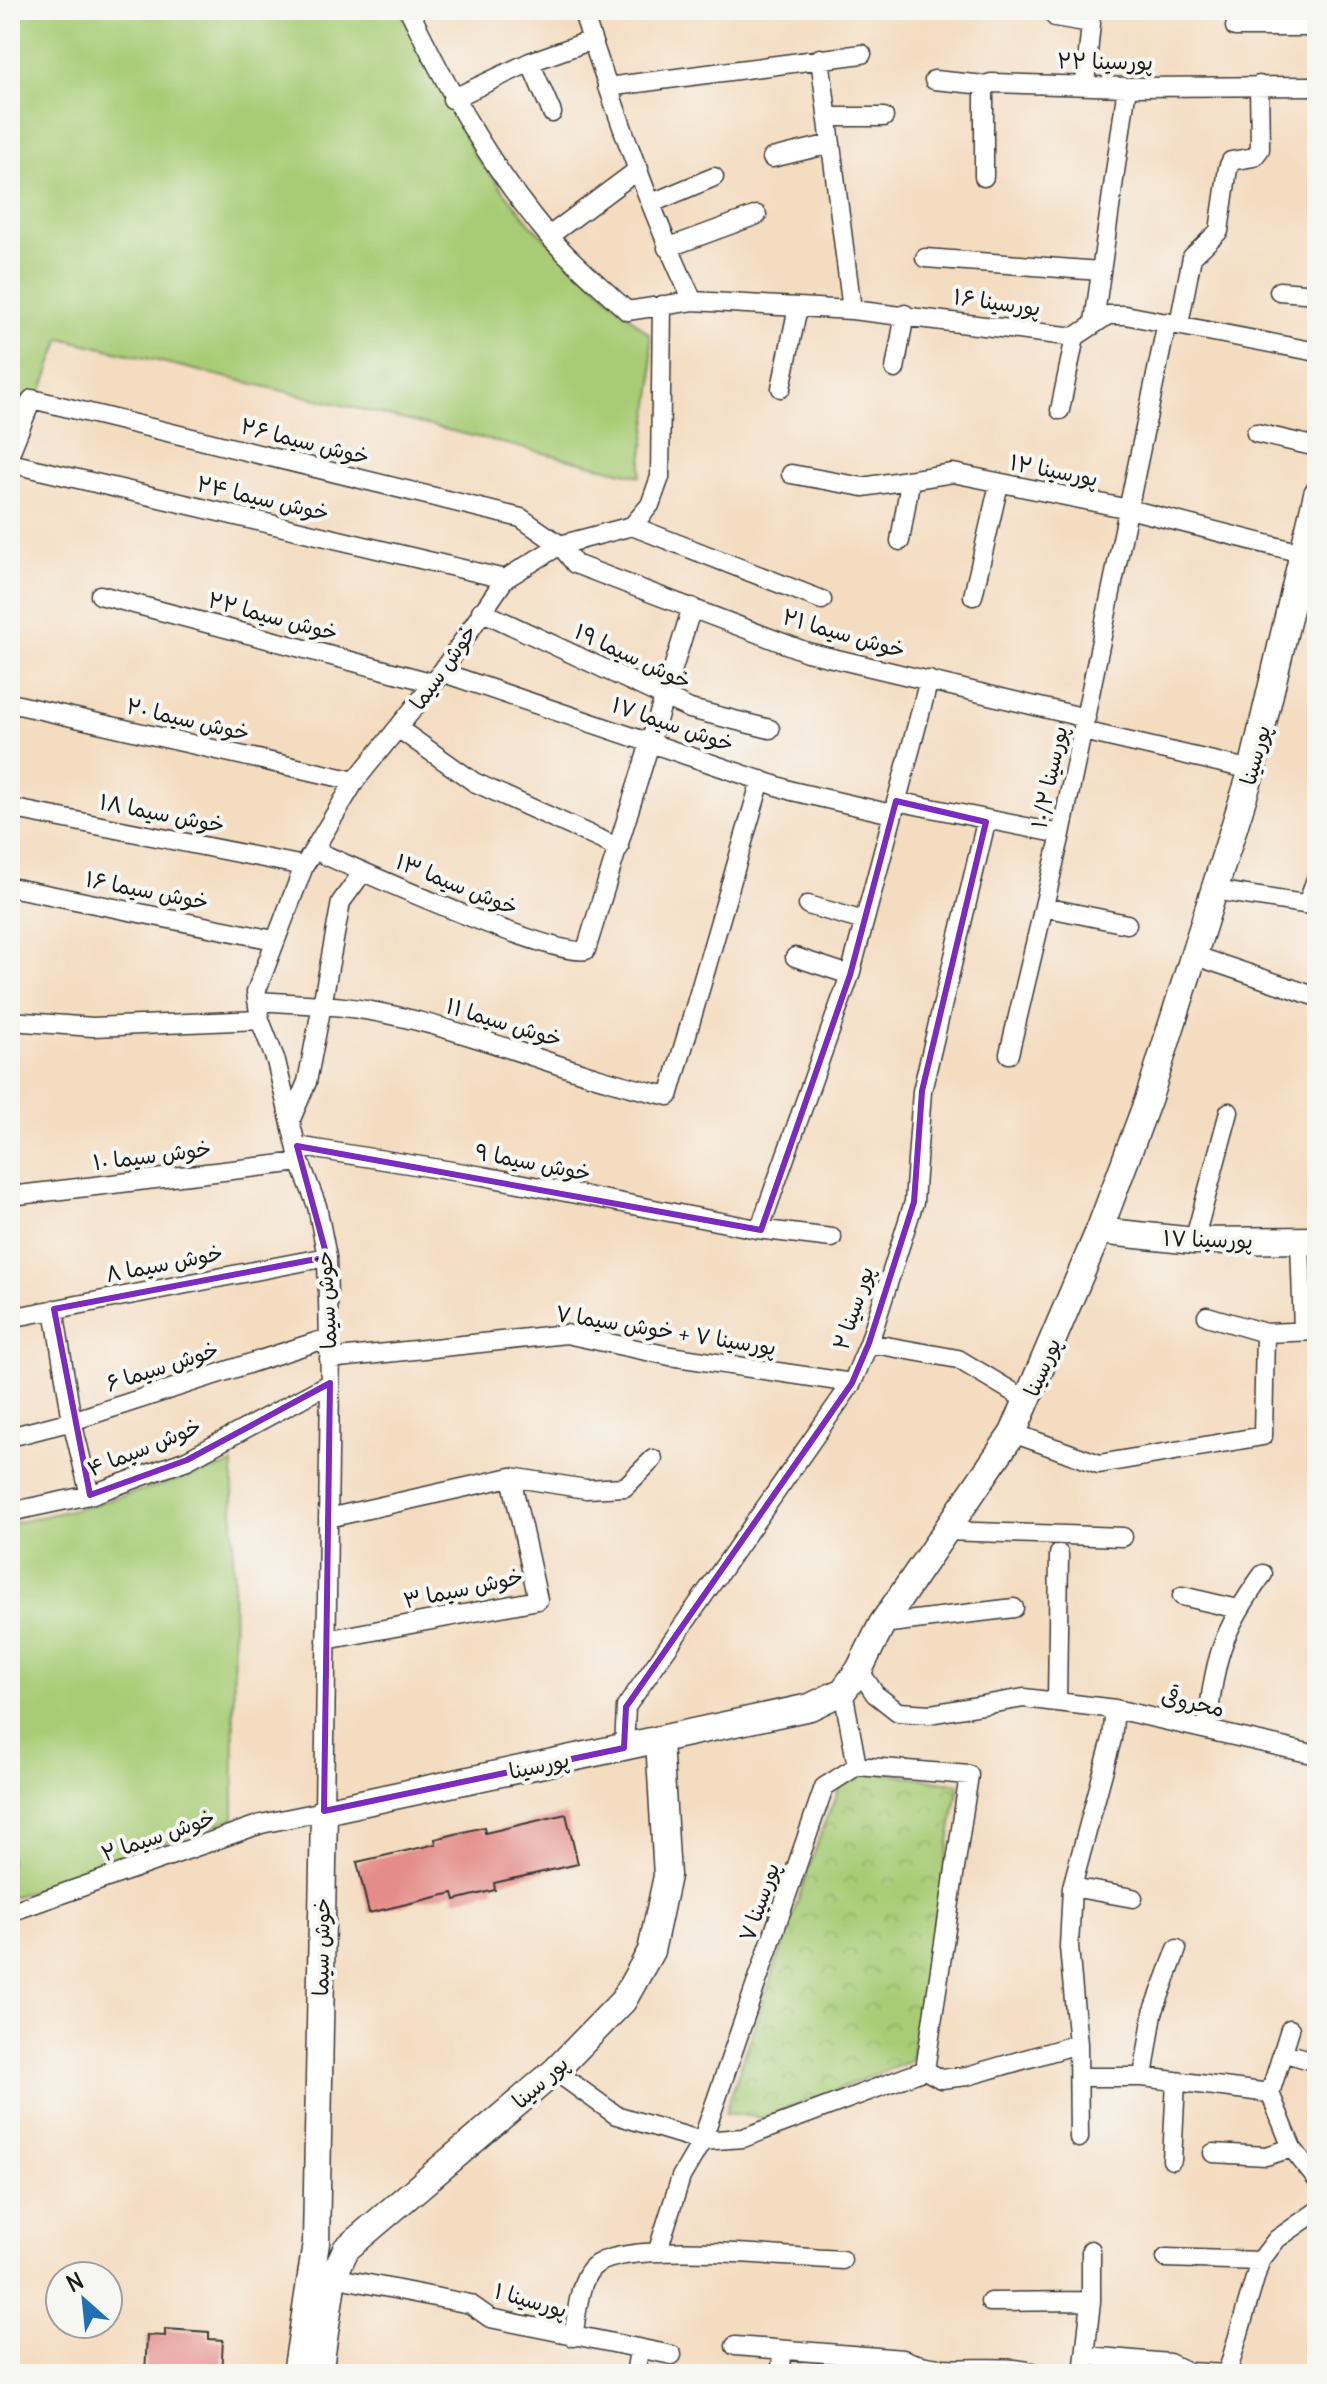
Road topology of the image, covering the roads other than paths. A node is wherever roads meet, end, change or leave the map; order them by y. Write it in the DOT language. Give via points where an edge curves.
graph roads {
  1 [pos="431,10"];
  2 [pos="582,10"];
  3 [pos="411,14"];
  4 [pos="1055,17"];
  5 [pos="1235,27"];
  6 [pos="1317,27"];
  7 [pos="592,40"];
  8 [pos="862,54"];
  9 [pos="820,58"];
  10 [pos="530,62"];
  11 [pos="934,80"];
  12 [pos="1085,84"];
  13 [pos="985,85"];
  14 [pos="1259,85"];
  15 [pos="1317,86"];
  16 [pos="607,87"];
  17 [pos="1127,87"];
  18 [pos="452,99"];
  19 [pos="552,113"];
  20 [pos="827,117"];
  21 [pos="884,117"];
  22 [pos="831,144"];
  23 [pos="772,158"];
  24 [pos="639,169"];
  25 [pos="714,177"];
  26 [pos="984,177"];
  27 [pos="652,203"];
  28 [pos="757,215"];
  29 [pos="549,236"];
  30 [pos="667,248"];
  31 [pos="925,258"];
  32 [pos="1100,271"];
  33 [pos="1279,291"];
  34 [pos="1317,294"];
  35 [pos="693,301"];
  36 [pos="662,305"];
  37 [pos="798,307"];
  38 [pos="852,310"];
  39 [pos="905,314"];
  40 [pos="1094,322"];
  41 [pos="1173,323"];
  42 [pos="1075,337"];
  43 [pos="1317,352"];
  44 [pos="895,369"];
  45 [pos="781,388"];
  46 [pos="1060,410"];
  47 [pos="1256,433"];
  48 [pos="1317,447"];
  49 [pos="10,453"];
  50 [pos="10,463"];
  51 [pos="791,474"];
  52 [pos="910,482"];
  53 [pos="999,484"];
  54 [pos="1317,494"];
  55 [pos="1129,509"];
  56 [pos="632,526"];
  57 [pos="900,541"];
  58 [pos="560,545"];
  59 [pos="1311,555"];
  60 [pos="505,579"];
  61 [pos="100,595"];
  62 [pos="973,596"];
  63 [pos="822,600"];
  64 [pos="692,607"];
  65 [pos="481,611"];
  66 [pos="437,677"];
  67 [pos="929,680"];
  68 [pos="663,696"];
  69 [pos="10,703"];
  70 [pos="1084,724"];
  71 [pos="399,729"];
  72 [pos="770,729"];
  73 [pos="651,741"];
  74 [pos="1252,770"];
  75 [pos="761,780"];
  76 [pos="355,781"];
  77 [pos="10,808"];
  78 [pos="894,808"];
  79 [pos="986,822"];
  80 [pos="1061,834"];
  81 [pos="619,848"];
  82 [pos="309,858"];
  83 [pos="363,872"];
  84 [pos="1317,876"];
  85 [pos="10,887"];
  86 [pos="1214,890"];
  87 [pos="808,905"];
  88 [pos="1312,905"];
  89 [pos="1044,907"];
  90 [pos="864,921"];
  91 [pos="1127,924"];
  92 [pos="274,940"];
  93 [pos="1193,955"];
  94 [pos="795,957"];
  95 [pos="850,975"];
  96 [pos="1317,997"];
  97 [pos="257,1001"];
  98 [pos="322,1005"];
  99 [pos="260,1020"];
  100 [pos="10,1021"];
  101 [pos="1009,1054"];
  102 [pos="1229,1112"];
  103 [pos="291,1119"];
  104 [pos="298,1154"];
  105 [pos="10,1196"];
  106 [pos="760,1228"];
  107 [pos="1099,1231"];
  108 [pos="832,1238"];
  109 [pos="1308,1240"];
  110 [pos="1194,1241"];
  111 [pos="327,1257"];
  112 [pos="54,1309"];
  113 [pos="1207,1316"];
  114 [pos="10,1318"];
  115 [pos="1310,1331"];
  116 [pos="1265,1333"];
  117 [pos="328,1338"];
  118 [pos="869,1343"];
  119 [pos="329,1359"];
  120 [pos="330,1383"];
  121 [pos="852,1383"];
  122 [pos="1028,1401"];
  123 [pos="72,1421"];
  124 [pos="1013,1433"];
  125 [pos="10,1437"];
  126 [pos="653,1459"];
  127 [pos="511,1477"];
  128 [pos="90,1495"];
  129 [pos="10,1512"];
  130 [pos="328,1518"];
  131 [pos="946,1531"];
  132 [pos="1123,1537"];
  133 [pos="1059,1554"];
  134 [pos="1263,1574"];
  135 [pos="1182,1596"];
  136 [pos="1014,1608"];
  137 [pos="1238,1609"];
  138 [pos="882,1624"];
  139 [pos="326,1640"];
  140 [pos="859,1670"];
  141 [pos="843,1691"];
  142 [pos="1057,1702"];
  143 [pos="1115,1709"];
  144 [pos="1207,1730"];
  145 [pos="659,1740"];
  146 [pos="624,1748"];
  147 [pos="1317,1755"];
  148 [pos="857,1766"];
  149 [pos="324,1811"];
  150 [pos="1072,1887"];
  151 [pos="1133,1898"];
  152 [pos="10,1912"];
  153 [pos="1177,1949"];
  154 [pos="1290,2029"];
  155 [pos="1078,2044"];
  156 [pos="1282,2052"];
  157 [pos="1317,2062"];
  158 [pos="925,2070"];
  159 [pos="555,2071"];
  160 [pos="1079,2077"];
  161 [pos="1143,2077"];
  162 [pos="1176,2081"];
  163 [pos="1270,2093"];
  164 [pos="1079,2138"];
  165 [pos="702,2141"];
  166 [pos="1292,2148"];
  167 [pos="1213,2153"];
  168 [pos="1172,2160"];
  169 [pos="1317,2180"];
  170 [pos="1317,2211"];
  171 [pos="316,2243"];
  172 [pos="346,2249"];
  173 [pos="658,2250"];
  174 [pos="1091,2250"];
  175 [pos="1166,2258"];
  176 [pos="842,2260"];
  177 [pos="1260,2261"];
  178 [pos="333,2277"];
  179 [pos="1091,2301"];
  180 [pos="990,2302"];
  181 [pos="573,2337"];
  182 [pos="735,2346"];
  183 [pos="782,2350"];
  184 [pos="639,2351"];
  185 [pos="672,2355"];
  186 [pos="1085,2365"];
  187 [pos="296,2374"];
  188 [pos="319,2374"];
  189 [pos="635,2374"];
  190 [pos="781,2374"];
  191 [pos="1039,2374"];
  192 [pos="1227,2374"];
  1 -- 3 [label="street"];
  2 -- 7 [label="street"];
  3 -- 18 [label="street"];
  4 -- 12 [label="street" via="1091,23"];
  5 -- 6 [label="street"];
  7 -- 10 [label="street"];
  7 -- 16 [label="street"];
  8 -- 9 [label="street"];
  9 -- 16 [label="street"];
  9 -- 20 [label="street"];
  10 -- 18 [label="street"];
  10 -- 19 [label="street"];
  11 -- 13 [label="street, پورسینا ۲۲"];
  12 -- 13 [label="street, پورسینا ۲۲"];
  12 -- 17 [label="street, پورسینا ۲۲"];
  13 -- 26 [label="street"];
  14 -- 15 [label="street, پورسینا ۲۲"];
  14 -- 17 [label="street, پورسینا ۲۲"];
  14 -- 41 [label="street, پورسینا ۱۰/۲" via="1260,149 1254,157 1231,161 1219,231 1192,257"];
  16 -- 24 [label="street"];
  17 -- 32 [label="street"];
  18 -- 29 [label="street"];
  20 -- 21 [label="street"];
  20 -- 22 [label="street"];
  22 -- 23 [label="street"];
  22 -- 38 [label="street"];
  24 -- 27 [label="street"];
  24 -- 29 [label="street"];
  25 -- 27 [label="street"];
  27 -- 30 [label="street"];
  28 -- 30 [label="street"];
  29 -- 36 [label="street, پورسینا ۱۶" via="627,311"];
  30 -- 35 [label="street"];
  31 -- 32 [label="street"];
  32 -- 40 [label="street"];
  33 -- 34 [label="street"];
  35 -- 36 [label="street, پورسینا ۱۶"];
  35 -- 37 [label="street, پورسینا ۱۶"];
  36 -- 56 [label="street" via="660,477 650,505"];
  37 -- 38 [label="street, پورسینا ۱۶"];
  37 -- 45 [label="street"];
  38 -- 39 [label="street, پورسینا ۱۶"];
  39 -- 42 [label="street, پورسینا ۱۶"];
  39 -- 44 [label="street"];
  40 -- 41 [label="street" via="1125,315"];
  40 -- 42 [label="street"];
  41 -- 43 [label="street"];
  41 -- 55 [label="street, پورسینا ۱۰/۲"];
  42 -- 46 [label="street"];
  47 -- 48 [label="street"];
  49 -- 58 [label="street, خوش سیما ۲۶" via="32,399 521,518"];
  50 -- 60 [label="street, خوش سیما ۲۴"];
  51 -- 52 [label="street, پورسینا ۱۲" via="863,487"];
  52 -- 53 [label="street, پورسینا ۱۲" via="953,473"];
  52 -- 57 [label="street"];
  53 -- 55 [label="street, پورسینا ۱۲"];
  53 -- 62 [label="street"];
  54 -- 59 [label="street, پورسینا"];
  55 -- 59 [label="street, پورسینا ۱۲"];
  55 -- 70 [label="street, پورسینا ۱۰/۲"];
  56 -- 58 [label="street, خوش سیما"];
  56 -- 63 [label="street"];
  58 -- 60 [label="street, خوش سیما"];
  58 -- 64 [label="street, خوش سیما ۲۱" via="575,564"];
  59 -- 74 [label="street, پورسینا"];
  60 -- 65 [label="street, خوش سیما"];
  61 -- 66 [label="street, خوش سیما ۲۲"];
  64 -- 67 [label="street, خوش سیما ۲۱" via="807,652"];
  64 -- 68 [label="street"];
  65 -- 66 [label="street, خوش سیما"];
  65 -- 68 [label="street, خوش سیما ۱۹"];
  66 -- 71 [label="street, خوش سیما"];
  66 -- 73 [label="street, خوش سیما ۱۷"];
  67 -- 70 [label="street, خوش سیما ۲۱"];
  67 -- 78 [label="street"];
  68 -- 72 [label="street, خوش سیما ۱۹" via="690,709"];
  68 -- 73 [label="street"];
  69 -- 76 [label="street, خوش سیما ۲۰"];
  70 -- 74 [label="street, خوش سیما ۲۱"];
  70 -- 80 [label="street, پورسینا ۱۰/۲"];
  71 -- 76 [label="street, خوش سیما"];
  71 -- 81 [label="street" via="474,782"];
  73 -- 75 [label="street, خوش سیما ۱۷"];
  73 -- 81 [label="street"];
  74 -- 86 [label="street, پورسینا"];
  75 -- 78 [label="street, خوش سیما ۱۷"];
  75 -- 98 [label="street, خوش سیما ۱۱" via="669,1096 624,1087 490,1041 373,1009"];
  76 -- 82 [label="street, خوش سیما"];
  77 -- 82 [label="street, خوش سیما ۱۸"];
  78 -- 79 [label="street, خوش سیما ۱۷"];
  78 -- 90 [label="street"];
  79 -- 80 [label="street, خوش سیما ۱۷"];
  79 -- 118 [label="street, پور سینا ۲" via="922,1091 914,1202"];
  80 -- 89 [label="street, پورسینا ۱۰/۲"];
  81 -- 83 [label="street, خوش سیما ۱۳" via="586,950 576,953"];
  82 -- 83 [label="street, خوش سیما ۱۳"];
  82 -- 92 [label="street, خوش سیما"];
  83 -- 98 [label="street" via="341,902"];
  84 -- 88 [label="street"];
  85 -- 92 [label="street, خوش سیما ۱۶"];
  86 -- 88 [label="street"];
  86 -- 93 [label="street, پورسینا"];
  87 -- 90 [label="street"];
  89 -- 91 [label="street"];
  89 -- 101 [label="street, پورسینا ۱۰/۲"];
  90 -- 95 [label="street"];
  92 -- 97 [label="street, خوش سیما"];
  93 -- 96 [label="street"];
  93 -- 107 [label="street, پورسینا" via="1149,1097"];
  94 -- 95 [label="street"];
  95 -- 106 [label="street"];
  97 -- 98 [label="street, خوش سیما ۱۱"];
  97 -- 99 [label="street, خوش سیما"];
  98 -- 103 [label="street" via="307,1082"];
  99 -- 100 [label="street" via="93,1027"];
  99 -- 103 [label="street, خوش سیما"];
  102 -- 110 [label="street"];
  103 -- 104 [label="street, خوش سیما"];
  104 -- 105 [label="street, خوش سیما ۱۰"];
  104 -- 106 [label="street, خوش سیما ۹" via="483,1176"];
  104 -- 111 [label="street, خوش سیما" via="317,1206"];
  106 -- 108 [label="street, خوش سیما ۹"];
  107 -- 110 [label="street, پورسینا ۱۷"];
  107 -- 122 [label="street, پورسینا"];
  109 -- 110 [label="street, پورسینا ۱۷"];
  109 -- 115 [label="street"];
  111 -- 112 [label="street, خوش سیما ۸"];
  111 -- 117 [label="street, خوش سیما"];
  112 -- 114 [label="street, خوش سیما ۸"];
  112 -- 123 [label="street"];
  113 -- 116 [label="street"];
  115 -- 116 [label="street"];
  116 -- 124 [label="street" via="1263,1436 1099,1464"];
  117 -- 119 [label="street, خوش سیما"];
  117 -- 123 [label="street, خوش سیما ۶"];
  118 -- 121 [label="street, پور سینا ۲"];
  118 -- 122 [label="street" via="958,1359"];
  119 -- 120 [label="street, خوش سیما"];
  119 -- 121 [label="street, پورسینا ۷ + خوش سیما ۷" via="566,1334 670,1356"];
  120 -- 128 [label="street, خوش سیما ۴" via="187,1460"];
  120 -- 130 [label="street, خوش سیما"];
  121 -- 146 [label="street, پور سینا ۲" via="626,1707"];
  122 -- 124 [label="street, پورسینا"];
  123 -- 125 [label="street, خوش سیما ۶"];
  123 -- 128 [label="street"];
  124 -- 131 [label="street, پورسینا"];
  126 -- 127 [label="street" via="625,1487 586,1489"];
  127 -- 130 [label="street"];
  127 -- 139 [label="street, خوش سیما ۳" via="538,1600"];
  128 -- 129 [label="street, خوش سیما ۴"];
  130 -- 139 [label="street, خوش سیما"];
  131 -- 132 [label="street"];
  131 -- 138 [label="street, پورسینا"];
  133 -- 142 [label="street"];
  134 -- 137 [label="street"];
  135 -- 137 [label="street"];
  136 -- 138 [label="street"];
  137 -- 144 [label="street" via="1214,1665"];
  138 -- 140 [label="street, پورسینا"];
  139 -- 149 [label="street, خوش سیما"];
  140 -- 141 [label="street, پورسینا"];
  140 -- 142 [label="street, محروقی" via="875,1694 898,1712 930,1714 1024,1698"];
  141 -- 145 [label="street, پورسینا" via="810,1707"];
  141 -- 148 [label="street"];
  142 -- 143 [label="street, محروقی"];
  143 -- 144 [label="street, محروقی"];
  143 -- 150 [label="street" via="1112,1739"];
  144 -- 147 [label="street, محروقی"];
  145 -- 146 [label="street, پورسینا"];
  145 -- 159 [label="street, پور سینا" via="667,1876 651,1951 623,2001"];
  146 -- 149 [label="street, پورسینا"];
  148 -- 158 [label="street" via="969,1775"];
  148 -- 165 [label="street, پورسینا ۷" via="824,1787"];
  149 -- 152 [label="street, خوش سیما ۲" via="261,1824"];
  149 -- 171 [label="street, خوش سیما"];
  150 -- 151 [label="street"];
  150 -- 155 [label="street" via="1069,1947"];
  153 -- 161 [label="street" via="1153,2013"];
  154 -- 156 [label="street"];
  155 -- 158 [label="street" via="967,2076 941,2079"];
  155 -- 160 [label="street"];
  156 -- 157 [label="street"];
  156 -- 163 [label="street"];
  158 -- 165 [label="street" via="743,2138"];
  159 -- 165 [label="street" via="616,2115"];
  159 -- 172 [label="street, پور سینا"];
  160 -- 161 [label="street"];
  160 -- 164 [label="street"];
  161 -- 162 [label="street"];
  162 -- 163 [label="street"];
  162 -- 168 [label="street"];
  163 -- 166 [label="street"];
  165 -- 173 [label="street, پورسینا ۷" via="681,2177"];
  166 -- 167 [label="street" via="1266,2156"];
  166 -- 169 [label="street"];
  170 -- 177 [label="street" via="1277,2239"];
  171 -- 172 [label="street"];
  171 -- 187 [label="street, خوش سیما"];
  172 -- 178 [label="street, پور سینا"];
  173 -- 176 [label="street"];
  173 -- 181 [label="street" via="593,2266"];
  174 -- 179 [label="street"];
  175 -- 177 [label="street"];
  177 -- 192 [label="street"];
  178 -- 181 [label="street, پورسینا ۱" via="470,2304 490,2318"];
  178 -- 188 [label="street, پور سینا"];
  179 -- 180 [label="street"];
  179 -- 186 [label="street"];
  181 -- 184 [label="street, پورسینا ۱"];
  182 -- 183 [label="street"];
  183 -- 190 [label="street"];
  183 -- 191 [label="street" via="903,2359 923,2368 994,2367"];
  184 -- 185 [label="street, پورسینا ۱"];
  184 -- 189 [label="street"];
  186 -- 192 [label="street" via="1169,2363 1188,2372"];
}
